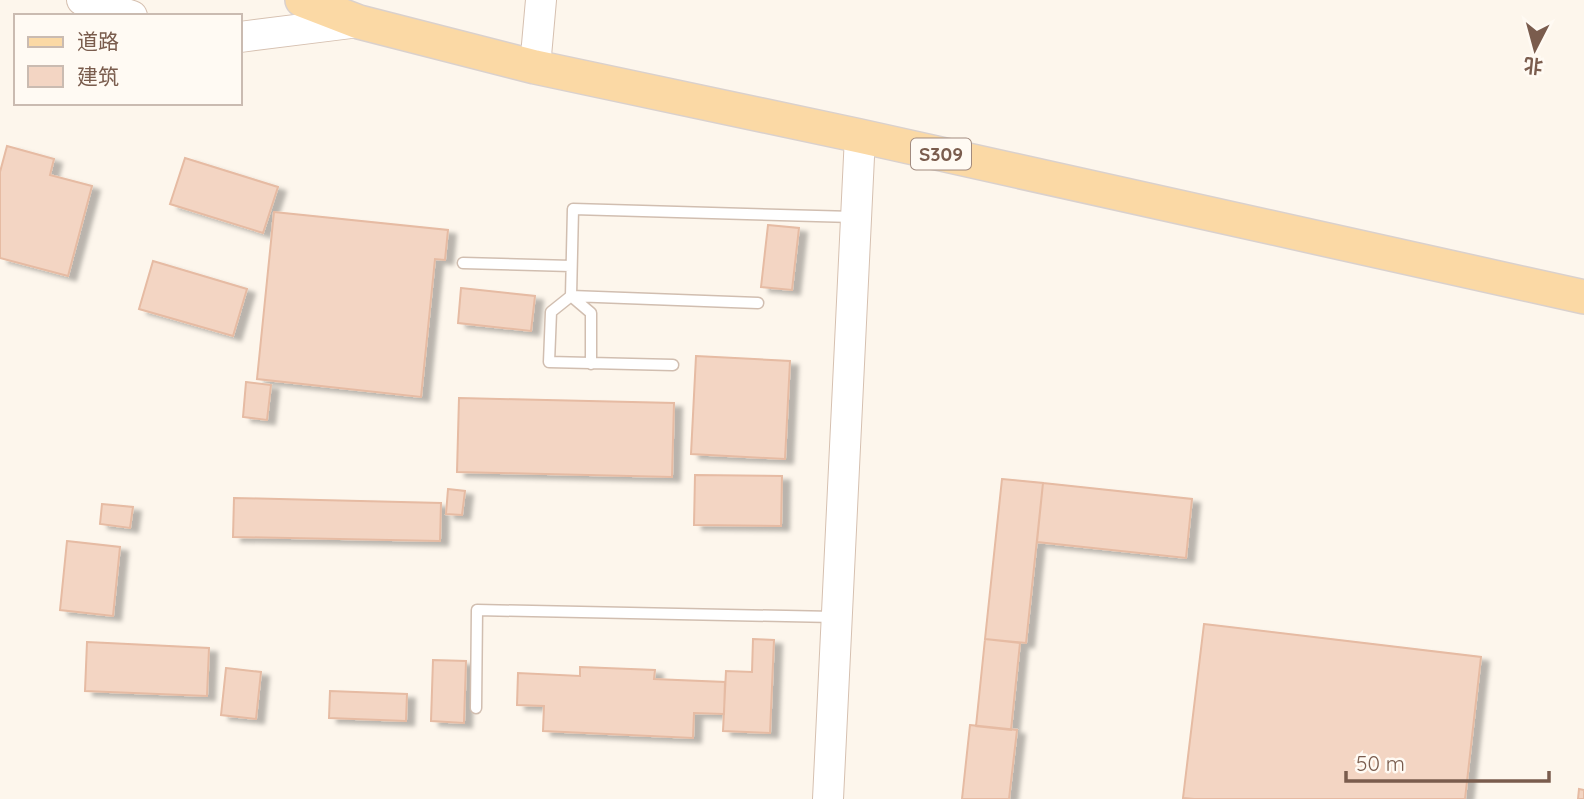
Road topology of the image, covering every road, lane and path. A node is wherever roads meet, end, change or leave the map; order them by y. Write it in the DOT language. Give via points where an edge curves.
graph roads {
  1 [pos="82,0"];
  2 [pos="302,0"];
  3 [pos="541,0"];
  4 [pos="126,14"];
  5 [pos="359,22"];
  6 [pos="242,37"];
  7 [pos="535,67"];
  8 [pos="860,136"];
  9 [pos="856,217"];
  10 [pos="463,263"];
  11 [pos="571,266"];
  12 [pos="570,296"];
  13 [pos="1584,297"];
  14 [pos="758,303"];
  15 [pos="591,364"];
  16 [pos="673,365"];
  17 [pos="837,617"];
  18 [pos="475,708"];
  19 [pos="828,799"];
  1 -- 4 [label="main road"];
  2 -- 5 [label="main road, S309"];
  3 -- 7 [label="main road"];
  5 -- 6 [label="main road"];
  5 -- 7 [label="main road, S309"];
  7 -- 8 [label="main road, S309"];
  8 -- 9 [label="main road"];
  8 -- 13 [label="main road, S309"];
  9 -- 11 [label="lane" via="573,209"];
  9 -- 17 [label="main road"];
  10 -- 11 [label="lane"];
  11 -- 12 [label="lane"];
  12 -- 14 [label="lane"];
  12 -- 15 [label="lane" via="591,313"];
  12 -- 15 [label="lane" via="551,312 549,362"];
  15 -- 16 [label="lane"];
  17 -- 18 [label="lane" via="477,610"];
  17 -- 19 [label="main road"];
}
